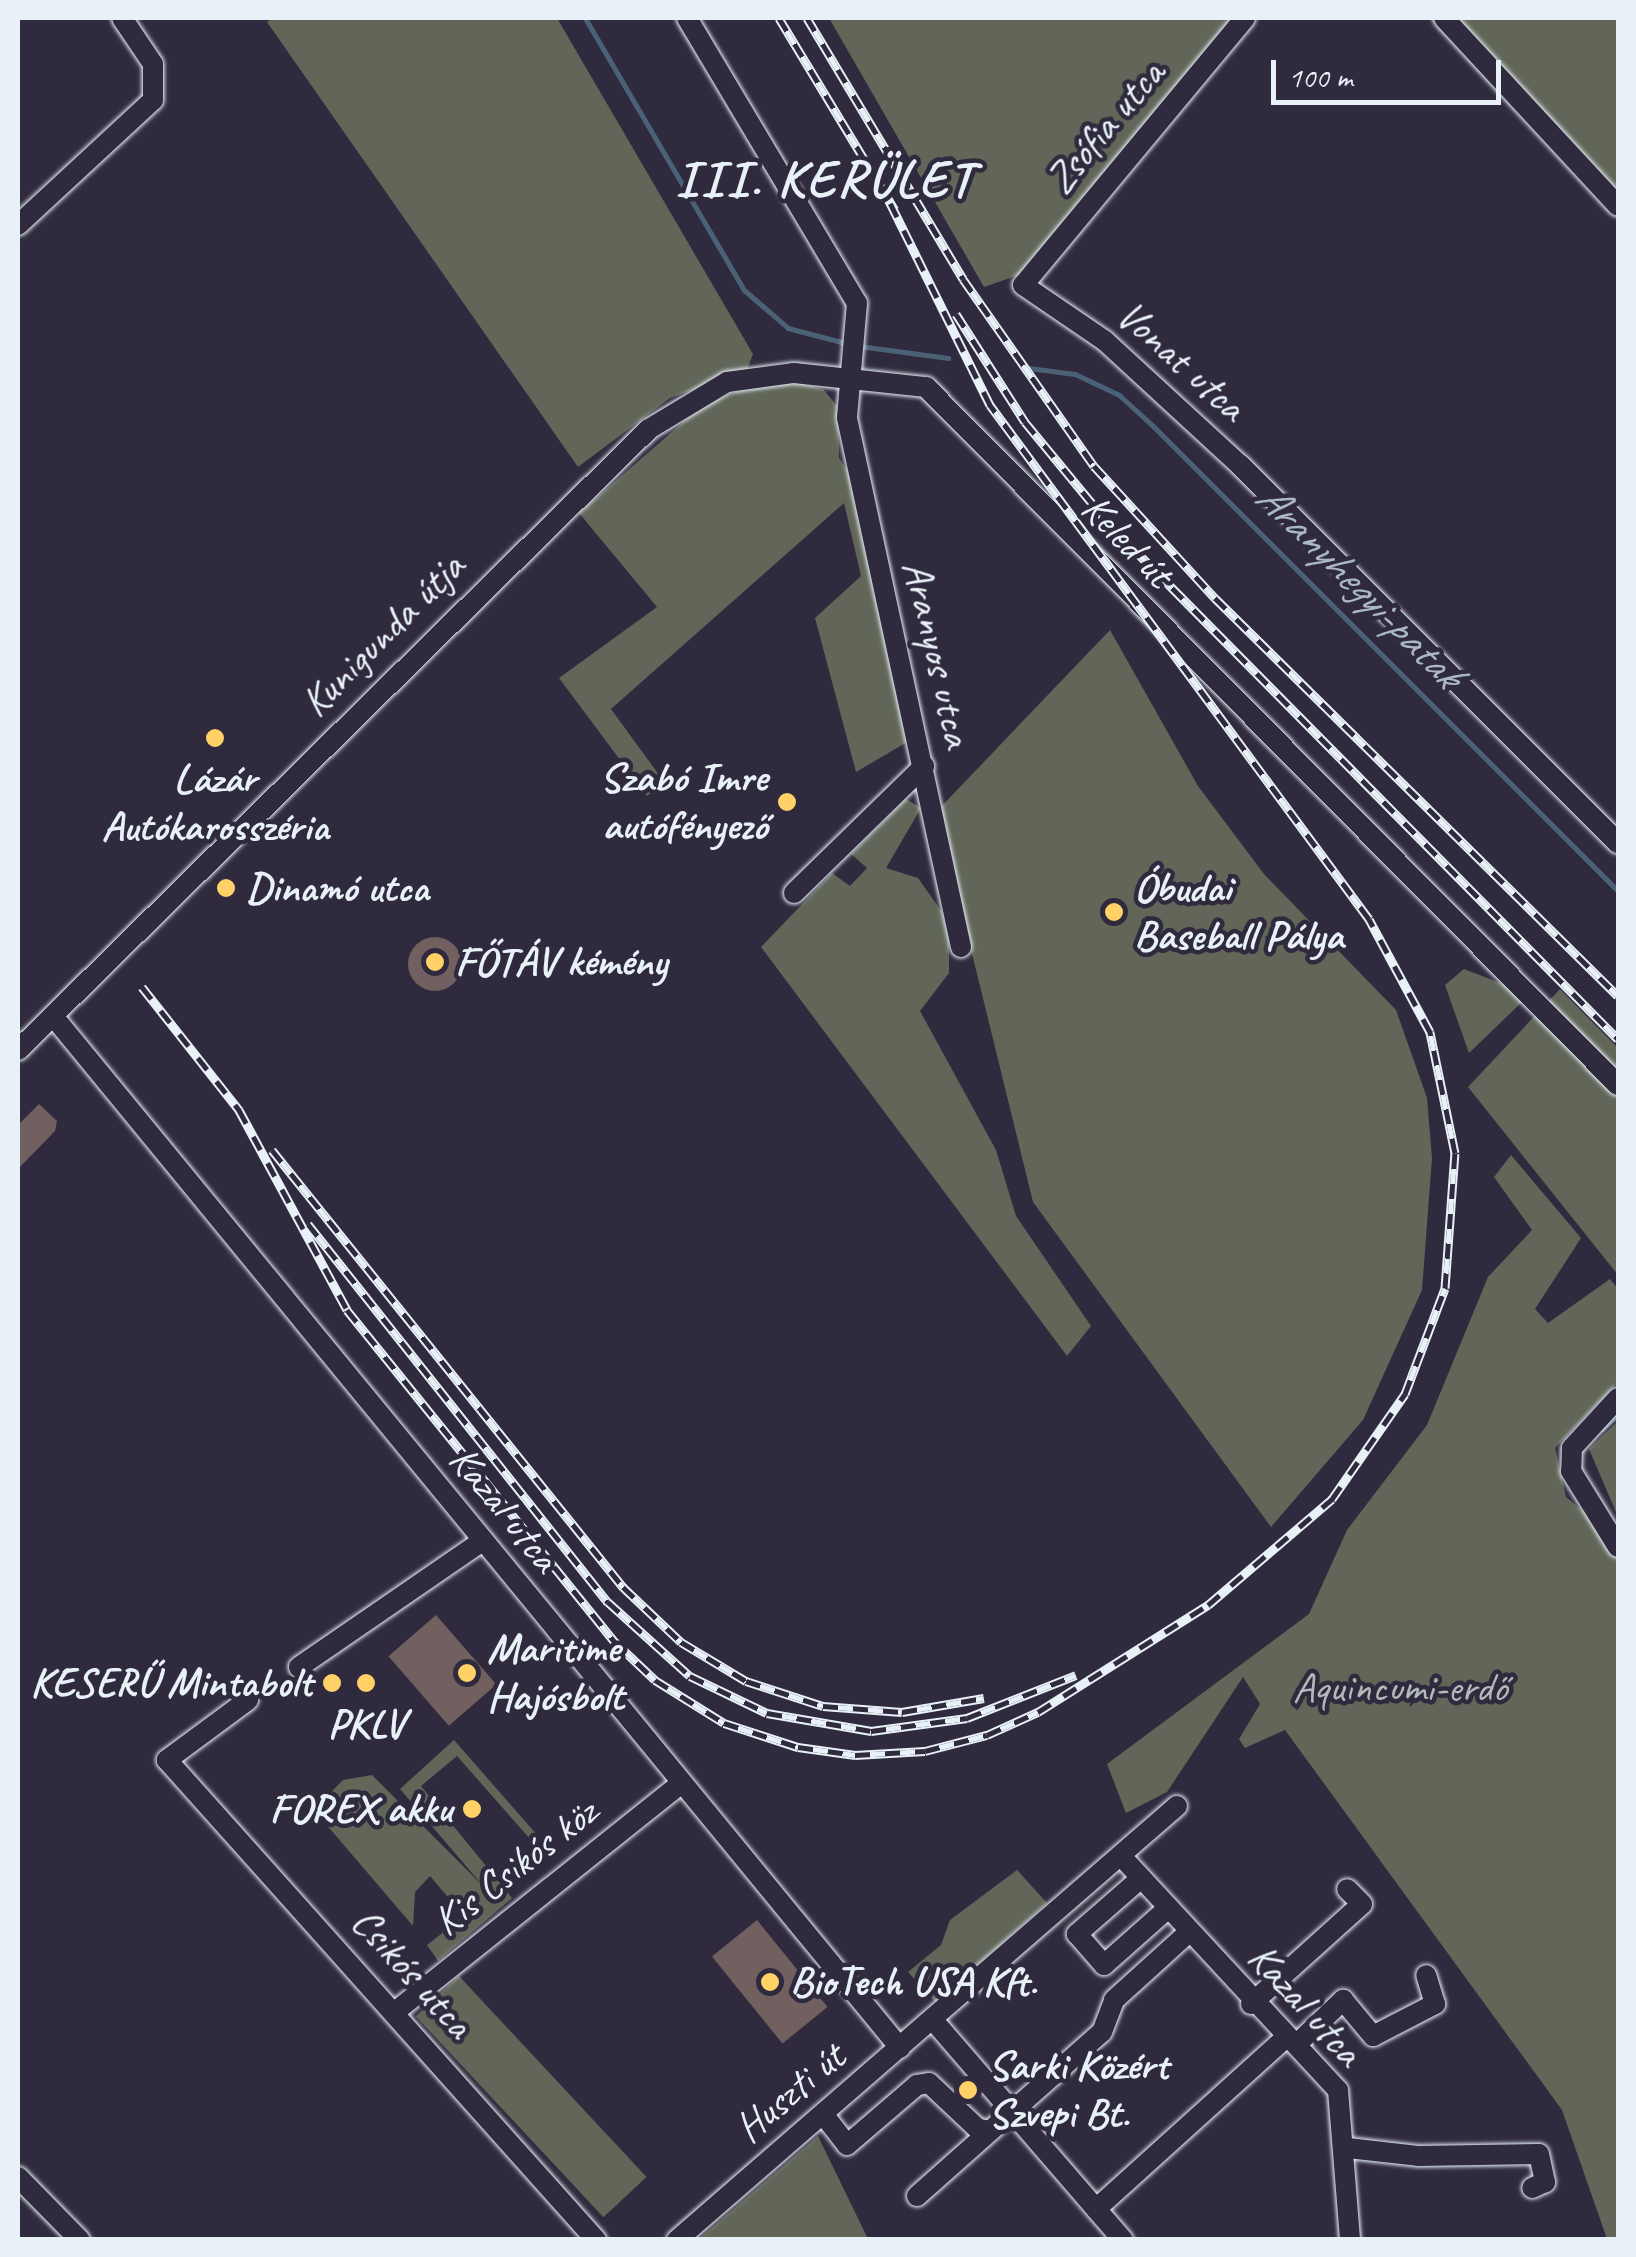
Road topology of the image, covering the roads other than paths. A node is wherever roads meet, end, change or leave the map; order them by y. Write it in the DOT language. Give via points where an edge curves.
graph roads {
  1 [pos="122,18"];
  2 [pos="687,18"];
  3 [pos="1246,18"];
  4 [pos="1444,18"];
  5 [pos="1618,206"];
  6 [pos="18,225"];
  7 [pos="1023,285"];
  8 [pos="854,369"];
  9 [pos="924,766"];
  10 [pos="1618,843"];
  11 [pos="794,893"];
  12 [pos="961,947"];
  13 [pos="53,1016"];
  14 [pos="18,1050"];
  15 [pos="1618,1085"];
  16 [pos="1618,1398"];
  17 [pos="482,1542"];
  18 [pos="1618,1546"];
  19 [pos="299,1667"];
  20 [pos="248,1700"];
  21 [pos="682,1784"];
  22 [pos="1177,1806"];
  23 [pos="1120,1856"];
  24 [pos="1140,1878"];
  25 [pos="1347,1888"];
  26 [pos="1167,1909"];
  27 [pos="1188,1933"];
  28 [pos="1426,1975"];
  29 [pos="1252,2004"];
  30 [pos="396,2011"];
  31 [pos="932,2020"];
  32 [pos="1290,2041"];
  33 [pos="900,2048"];
  34 [pos="1012,2112"];
  35 [pos="823,2114"];
  36 [pos="990,2130"];
  37 [pos="1348,2148"];
  38 [pos="18,2177"];
  39 [pos="1532,2188"];
  40 [pos="916,2196"];
  41 [pos="1096,2209"];
  42 [pos="80,2240"];
  43 [pos="596,2240"];
  44 [pos="677,2240"];
  45 [pos="1123,2240"];
  46 [pos="1350,2240"];
  1 -- 6 [label="street" via="153,64 156,92 148,107"];
  2 -- 8 [label="street" via="853,291 860,326"];
  3 -- 7 [label="street, Zsófia utca"];
  4 -- 5 [label="street"];
  7 -- 10 [label="street, Vonat utca" via="1105,340 1240,465"];
  8 -- 9 [label="street, Aranyos utca" via="847,418"];
  8 -- 13 [label="street, Kunigunda útja" via="749,376 706,391 649,428"];
  8 -- 15 [label="street, Keled út" via="916,380 935,396"];
  9 -- 11 [label="street"];
  9 -- 12 [label="street, Aranyos utca"];
  13 -- 14 [label="street, Kunigunda útja"];
  13 -- 17 [label="street, Kazal utca"];
  16 -- 18 [label="street" via="1572,1448 1571,1470"];
  17 -- 19 [label="street"];
  17 -- 21 [label="street, Kazal utca"];
  20 -- 30 [label="street, Csikós utca" via="167,1760"];
  21 -- 30 [label="street, Kis Csikós köz"];
  21 -- 33 [label="street, Kazal utca"];
  22 -- 23 [label="street, Huszti út"];
  23 -- 24 [label="street, Kazal utca"];
  23 -- 31 [label="street, Huszti út"];
  24 -- 26 [label="street, Kazal utca"];
  24 -- 26 [label="street" via="1077,1934 1104,1965"];
  25 -- 29 [label="street" via="1362,1904"];
  26 -- 27 [label="street, Kazal utca"];
  27 -- 29 [label="street, Kazal utca"];
  27 -- 34 [label="street" via="1114,2000 1102,2032"];
  28 -- 32 [label="street" via="1435,2004 1373,2036 1342,2000"];
  29 -- 32 [label="street, Kazal utca"];
  30 -- 43 [label="street, Csikós utca"];
  31 -- 33 [label="street, Huszti út"];
  31 -- 34 [label="street"];
  32 -- 37 [label="street, Kazal utca" via="1338,2090"];
  32 -- 41 [label="street"];
  33 -- 35 [label="street, Huszti út"];
  34 -- 36 [label="street"];
  34 -- 41 [label="street"];
  35 -- 36 [label="street" via="847,2145 917,2085 930,2083 971,2124"];
  35 -- 44 [label="street, Huszti út"];
  36 -- 40 [label="street"];
  37 -- 39 [label="street" via="1406,2149 1418,2156 1539,2154 1546,2182"];
  37 -- 46 [label="street, Kazal utca"];
  38 -- 42 [label="street"];
  41 -- 45 [label="street"];
}
